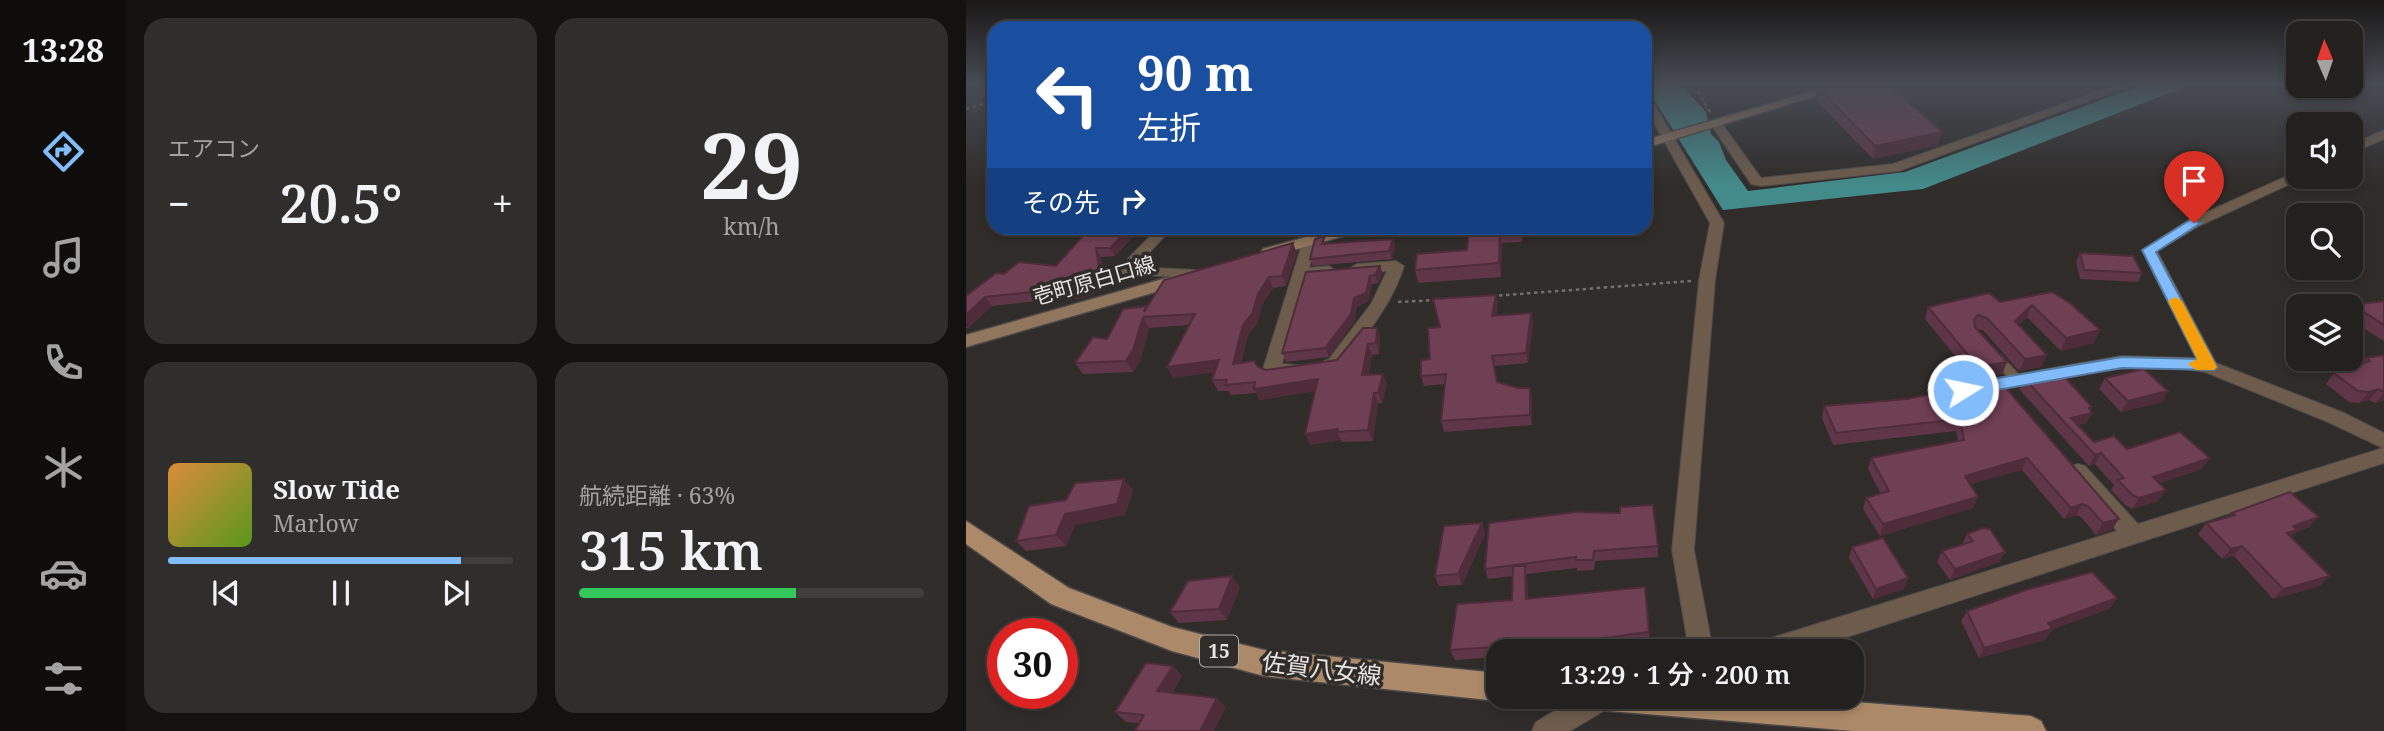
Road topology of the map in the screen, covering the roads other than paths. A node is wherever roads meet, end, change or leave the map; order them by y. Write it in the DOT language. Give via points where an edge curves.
graph roads {
  1 [pos="1659,119"];
  2 [pos="1729,119"];
  3 [pos="2031,119"];
  4 [pos="1712,124"];
  5 [pos="2384,134"];
  6 [pos="1670,136"];
  7 [pos="1652,142"];
  8 [pos="2363,144"];
  9 [pos="2286,181"];
  10 [pos="1159,235"];
  11 [pos="1331,235"];
  12 [pos="1310,241"];
  13 [pos="1251,258"];
  14 [pos="1203,273"];
  15 [pos="1300,274"];
  16 [pos="966,341"];
  17 [pos="1992,353"];
  18 [pos="2209,367"];
  19 [pos="2009,382"];
  20 [pos="1963,390"];
  21 [pos="2019,404"];
  22 [pos="2384,441"];
  23 [pos="2063,454"];
  24 [pos="2384,455"];
  25 [pos="966,531"];
  26 [pos="2134,535"];
  27 [pos="1700,639"];
  28 [pos="1806,639"];
  29 [pos="1486,686"];
  30 [pos="1583,709"];
  31 [pos="1782,709"];
  32 [pos="1545,731"];
  33 [pos="2031,731"];
  1 -- 6 [label="street"];
  2 -- 4 [label="main road"];
  3 -- 4 [label="street" via="1895,168 1761,182"];
  4 -- 6 [label="main road"];
  5 -- 8 [label="street"];
  6 -- 7 [label="main road"];
  6 -- 27 [label="street" via="1717,223 1707,280 1684,550"];
  9 -- 18 [label="street" via="2194,223 2149,250"];
  10 -- 14 [label="street" via="1124,271"];
  11 -- 12 [label="main road"];
  12 -- 13 [label="main road"];
  12 -- 15 [label="street"];
  14 -- 16 [label="main road, 壱町原白口線"];
  15 -- 15 [label="street" via="1271,372 1335,364 1393,281 1396,266"];
  17 -- 19 [label="lane"];
  18 -- 19 [label="street" via="2184,362 2122,362"];
  18 -- 22 [label="street"];
  19 -- 20 [label="street"];
  19 -- 21 [label="street"];
  23 -- 26 [label="street"];
  24 -- 26 [label="street"];
  25 -- 29 [label="main road, 佐賀八女線 / 15" via="1060,596 1172,639 1264,663"];
  26 -- 28 [label="street"];
  30 -- 32 [label="street"];
  31 -- 33 [label="main road"];
}
